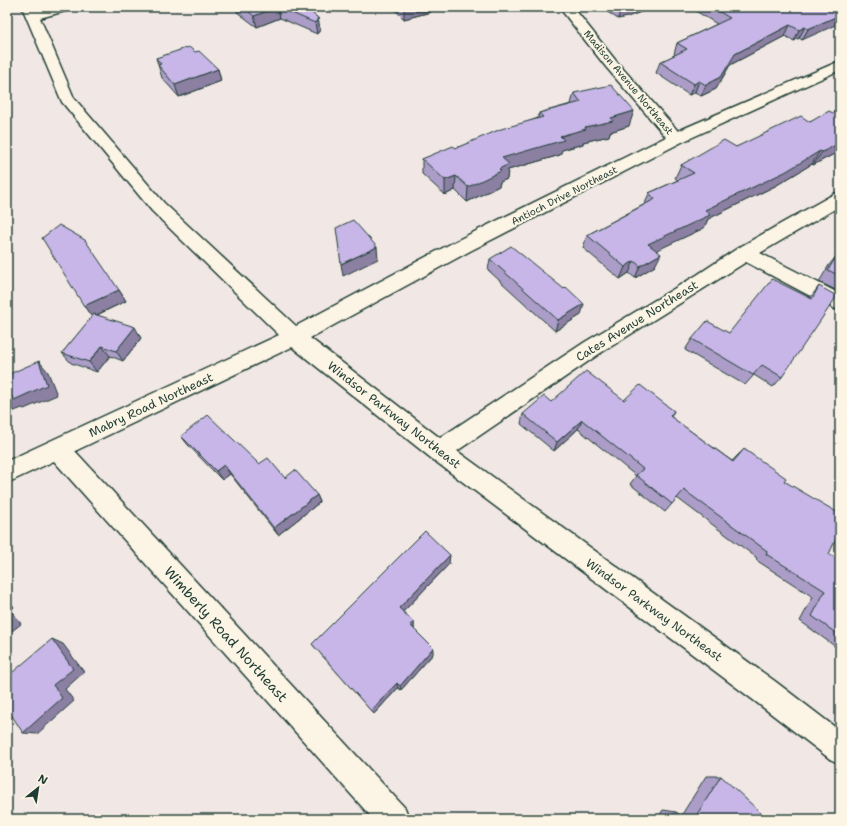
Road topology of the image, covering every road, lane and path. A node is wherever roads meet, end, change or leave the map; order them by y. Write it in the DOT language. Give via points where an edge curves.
graph roads {
  1 [pos="64,7"];
  2 [pos="566,7"];
  3 [pos="30,11"];
  4 [pos="840,65"];
  5 [pos="676,138"];
  6 [pos="840,198"];
  7 [pos="745,253"];
  8 [pos="840,303"];
  9 [pos="294,337"];
  10 [pos="58,448"];
  11 [pos="439,451"];
  12 [pos="7,472"];
  13 [pos="840,749"];
  14 [pos="394,819"];
  1 -- 3 [label="street"];
  2 -- 5 [label="street, Madison Avenue Northeast" via="611,64"];
  3 -- 9 [label="street, Windsor Parkway Northeast" via="67,100 158,207"];
  4 -- 5 [label="street, Antioch Drive Northeast"];
  5 -- 9 [label="street, Antioch Drive Northeast" via="463,246"];
  6 -- 7 [label="street, Cates Avenue Northeast"];
  7 -- 8 [label="street"];
  7 -- 11 [label="street, Cates Avenue Northeast" via="592,348"];
  9 -- 10 [label="street, Mabry Road Northeast"];
  9 -- 11 [label="street, Windsor Parkway Northeast"];
  10 -- 12 [label="street, Mabry Road Northeast"];
  10 -- 14 [label="street, Wimberly Road Northeast"];
  11 -- 13 [label="street, Windsor Parkway Northeast"];
}
